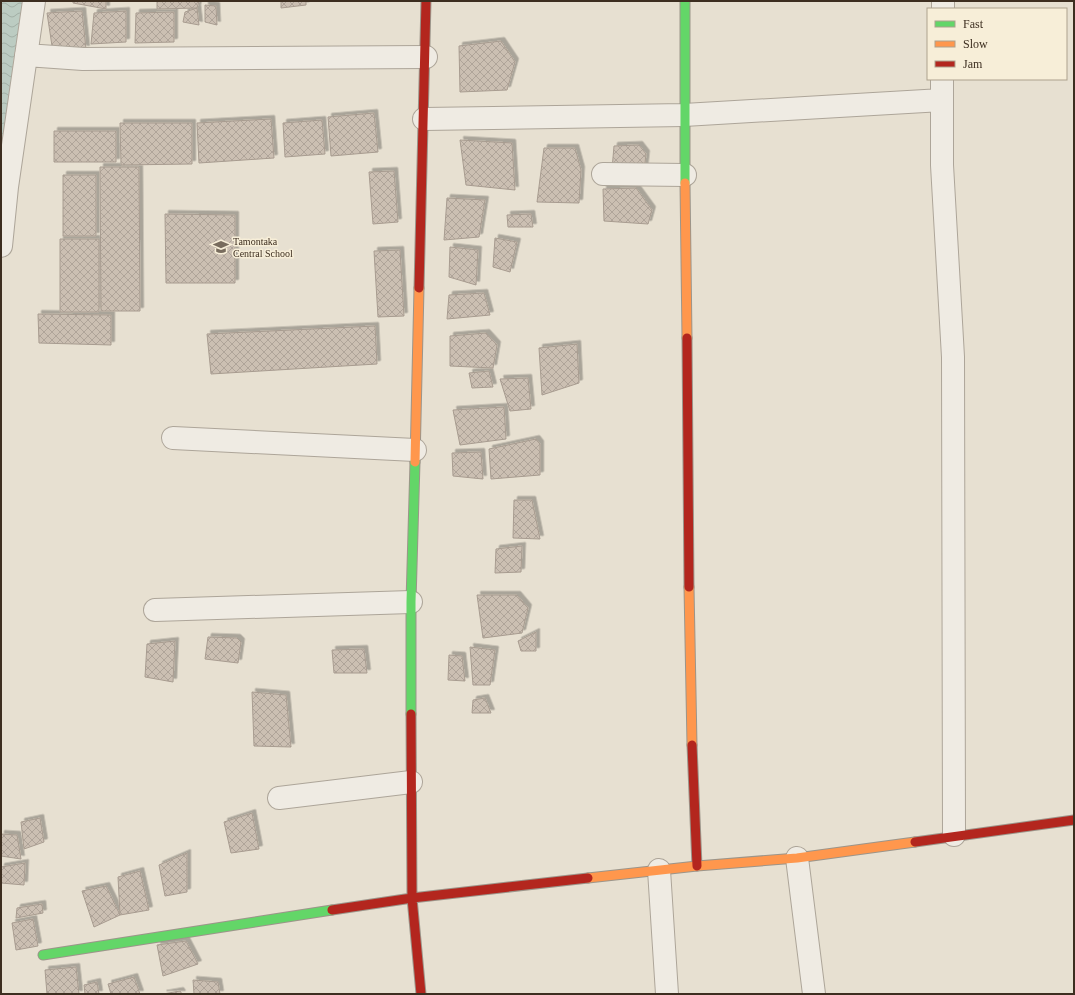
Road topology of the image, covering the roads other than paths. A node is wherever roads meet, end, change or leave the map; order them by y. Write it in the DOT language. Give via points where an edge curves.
graph roads {
  1 [pos="34,1"];
  2 [pos="426,1"];
  3 [pos="685,1"];
  4 [pos="26,55"];
  5 [pos="426,57"];
  6 [pos="942,89"];
  7 [pos="684,115"];
  8 [pos="424,119"];
  9 [pos="603,174"];
  10 [pos="685,175"];
  11 [pos="1,246"];
  12 [pos="173,438"];
  13 [pos="415,450"];
  14 [pos="411,602"];
  15 [pos="155,610"];
  16 [pos="411,782"];
  17 [pos="279,798"];
  18 [pos="1074,820"];
  19 [pos="954,835"];
  20 [pos="797,858"];
  21 [pos="697,866"];
  22 [pos="659,870"];
  23 [pos="412,898"];
  24 [pos="42,954"];
  25 [pos="421,994"];
  26 [pos="667,994"];
  27 [pos="814,994"];
  1 -- 4 [label="street"];
  2 -- 5 [label="street"];
  3 -- 7 [label="street"];
  4 -- 5 [label="street" via="83,59"];
  4 -- 11 [label="street"];
  5 -- 8 [label="street"];
  6 -- 7 [label="street"];
  6 -- 19 [label="street" via="942,165 953,357"];
  7 -- 8 [label="street"];
  7 -- 10 [label="street"];
  8 -- 13 [label="street"];
  9 -- 10 [label="street"];
  10 -- 21 [label="street" via="691,747"];
  12 -- 13 [label="street"];
  13 -- 14 [label="street"];
  14 -- 15 [label="street"];
  14 -- 16 [label="street"];
  16 -- 17 [label="street"];
  16 -- 23 [label="street"];
  18 -- 19 [label="street"];
  19 -- 20 [label="street"];
  20 -- 21 [label="street"];
  20 -- 27 [label="street"];
  21 -- 22 [label="street"];
  22 -- 23 [label="street"];
  22 -- 26 [label="street"];
  23 -- 24 [label="street"];
  23 -- 25 [label="street"];
}
